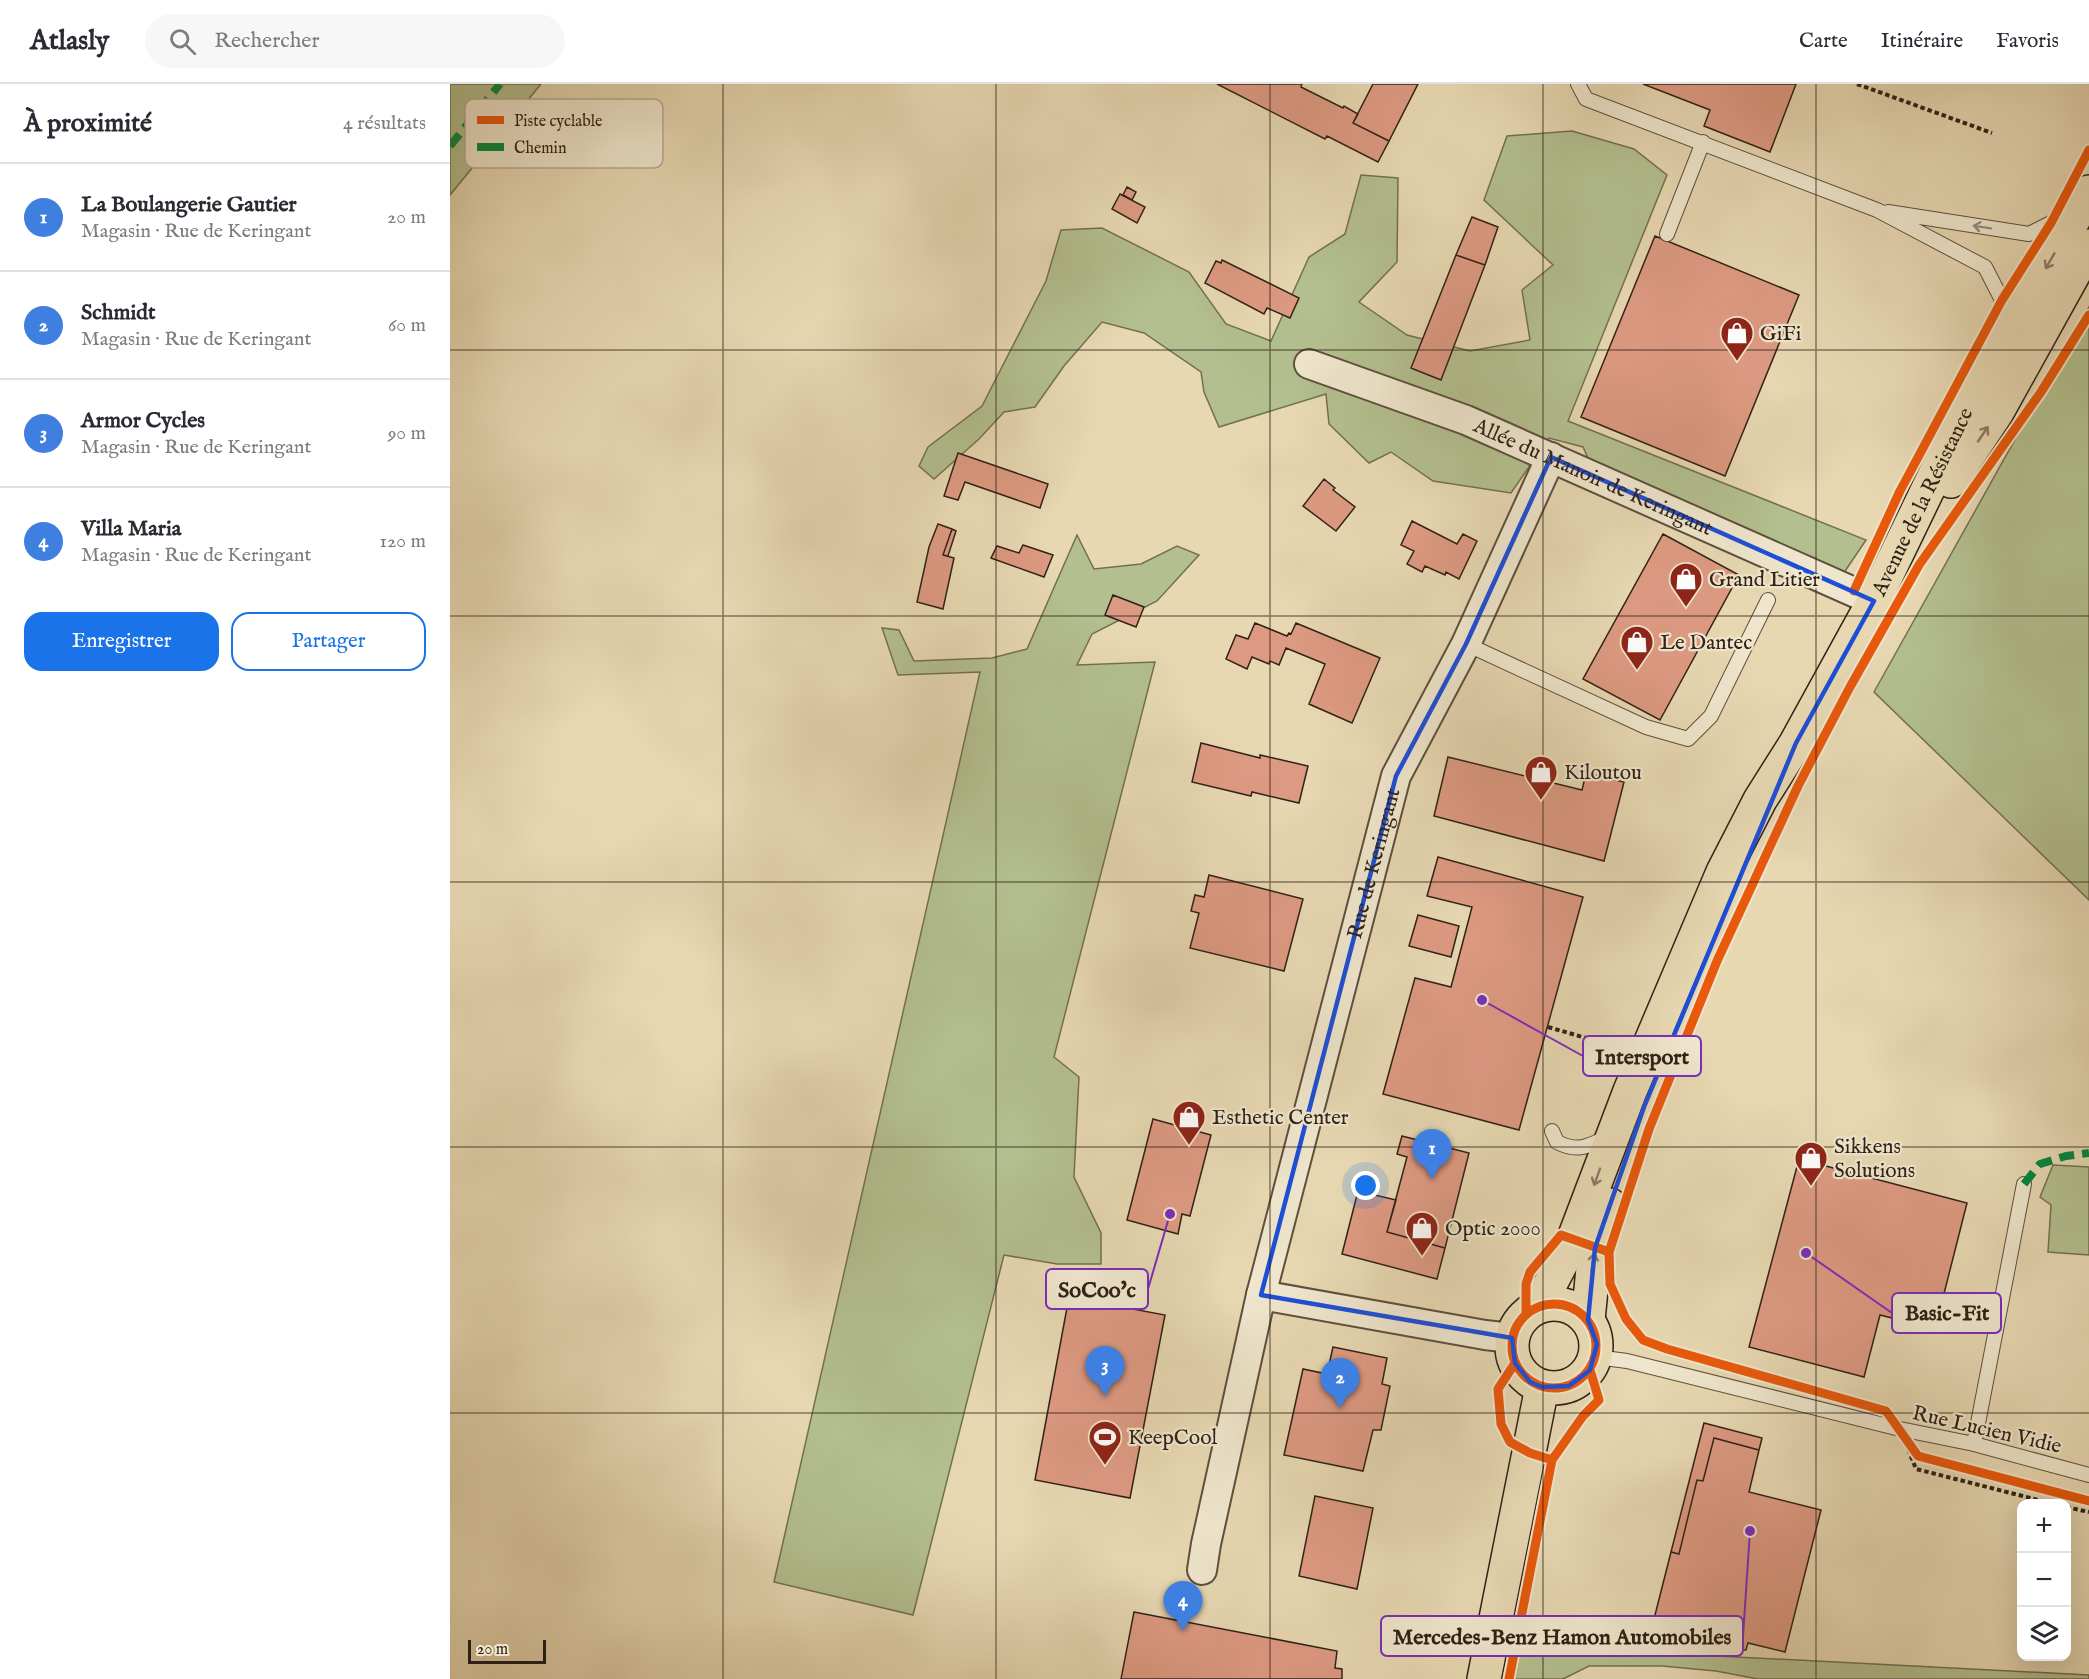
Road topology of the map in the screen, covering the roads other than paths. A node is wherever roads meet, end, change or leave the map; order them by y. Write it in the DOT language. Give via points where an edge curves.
graph roads {
  1 [pos="1578,84"];
  2 [pos="1702,142"];
  3 [pos="2089,192"];
  4 [pos="1877,210"];
  5 [pos="1667,234"];
  6 [pos="2089,246"];
  7 [pos="2007,336"];
  8 [pos="1309,364"];
  9 [pos="1551,457"];
  10 [pos="1876,594"];
  11 [pos="1768,600"];
  12 [pos="1466,644"];
  13 [pos="1796,743"];
  14 [pos="1552,1131"];
  15 [pos="1613,1134"];
  16 [pos="2024,1184"];
  17 [pos="1261,1295"];
  18 [pos="1538,1307"];
  19 [pos="1588,1320"];
  20 [pos="1512,1338"];
  21 [pos="1596,1357"];
  22 [pos="1542,1387"];
  23 [pos="1974,1444"];
  24 [pos="2089,1475"];
  25 [pos="1202,1570"];
  26 [pos="1484,1679"];
  1 -- 2 [label="lane" via="1586,99"];
  2 -- 4 [label="lane"];
  2 -- 5 [label="lane"];
  3 -- 4 [label="lane, one-way" via="2051,223 2028,234"];
  3 -- 7 [label="main road, Avenue de la Résistance, one-way"];
  4 -- 7 [label="lane" via="1985,267 2002,300"];
  10 -- 6 [label="main road, Avenue de la Résistance, one-way" via="1997,412"];
  7 -- 10 [label="main road, Avenue de la Résistance" via="1970,402"];
  8 -- 9 [label="street, Allée du Manoir de Keringant" via="1466,420"];
  9 -- 10 [label="street, Allée du Manoir de Keringant"];
  9 -- 12 [label="street, Rue de Keringant"];
  10 -- 13 [label="main road, Avenue de la Résistance"];
  11 -- 12 [label="lane" via="1711,716 1688,739 1646,727"];
  12 -- 17 [label="street, Rue de Keringant" via="1396,776"];
  13 -- 15 [label="main road, Avenue de la Résistance" via="1760,800 1723,872"];
  19 -- 13 [label="main road, Avenue de la Résistance, one-way" via="1595,1248 1644,1107 1773,807"];
  14 -- 15 [label="lane" via="1557,1142 1583,1149"];
  15 -- 18 [label="main road, Avenue de la Résistance, one-way" via="1573,1241"];
  16 -- 23 [label="lane"];
  17 -- 20 [label="street"];
  17 -- 25 [label="street, Rue de Keringant"];
  18 -- 19 [label="main road" via="1565,1305"];
  18 -- 20 [label="main road" via="1526,1314"];
  19 -- 21 [label="main road" via="1597,1344"];
  20 -- 22 [label="main road" via="1515,1363 1521,1373"];
  21 -- 22 [label="main road" via="1581,1380 1562,1388"];
  21 -- 23 [label="lane, Rue Lucien Vidie" via="1627,1361"];
  22 -- 26 [label="main road"];
  23 -- 24 [label="lane, Rue Lucien Vidie"];
}
